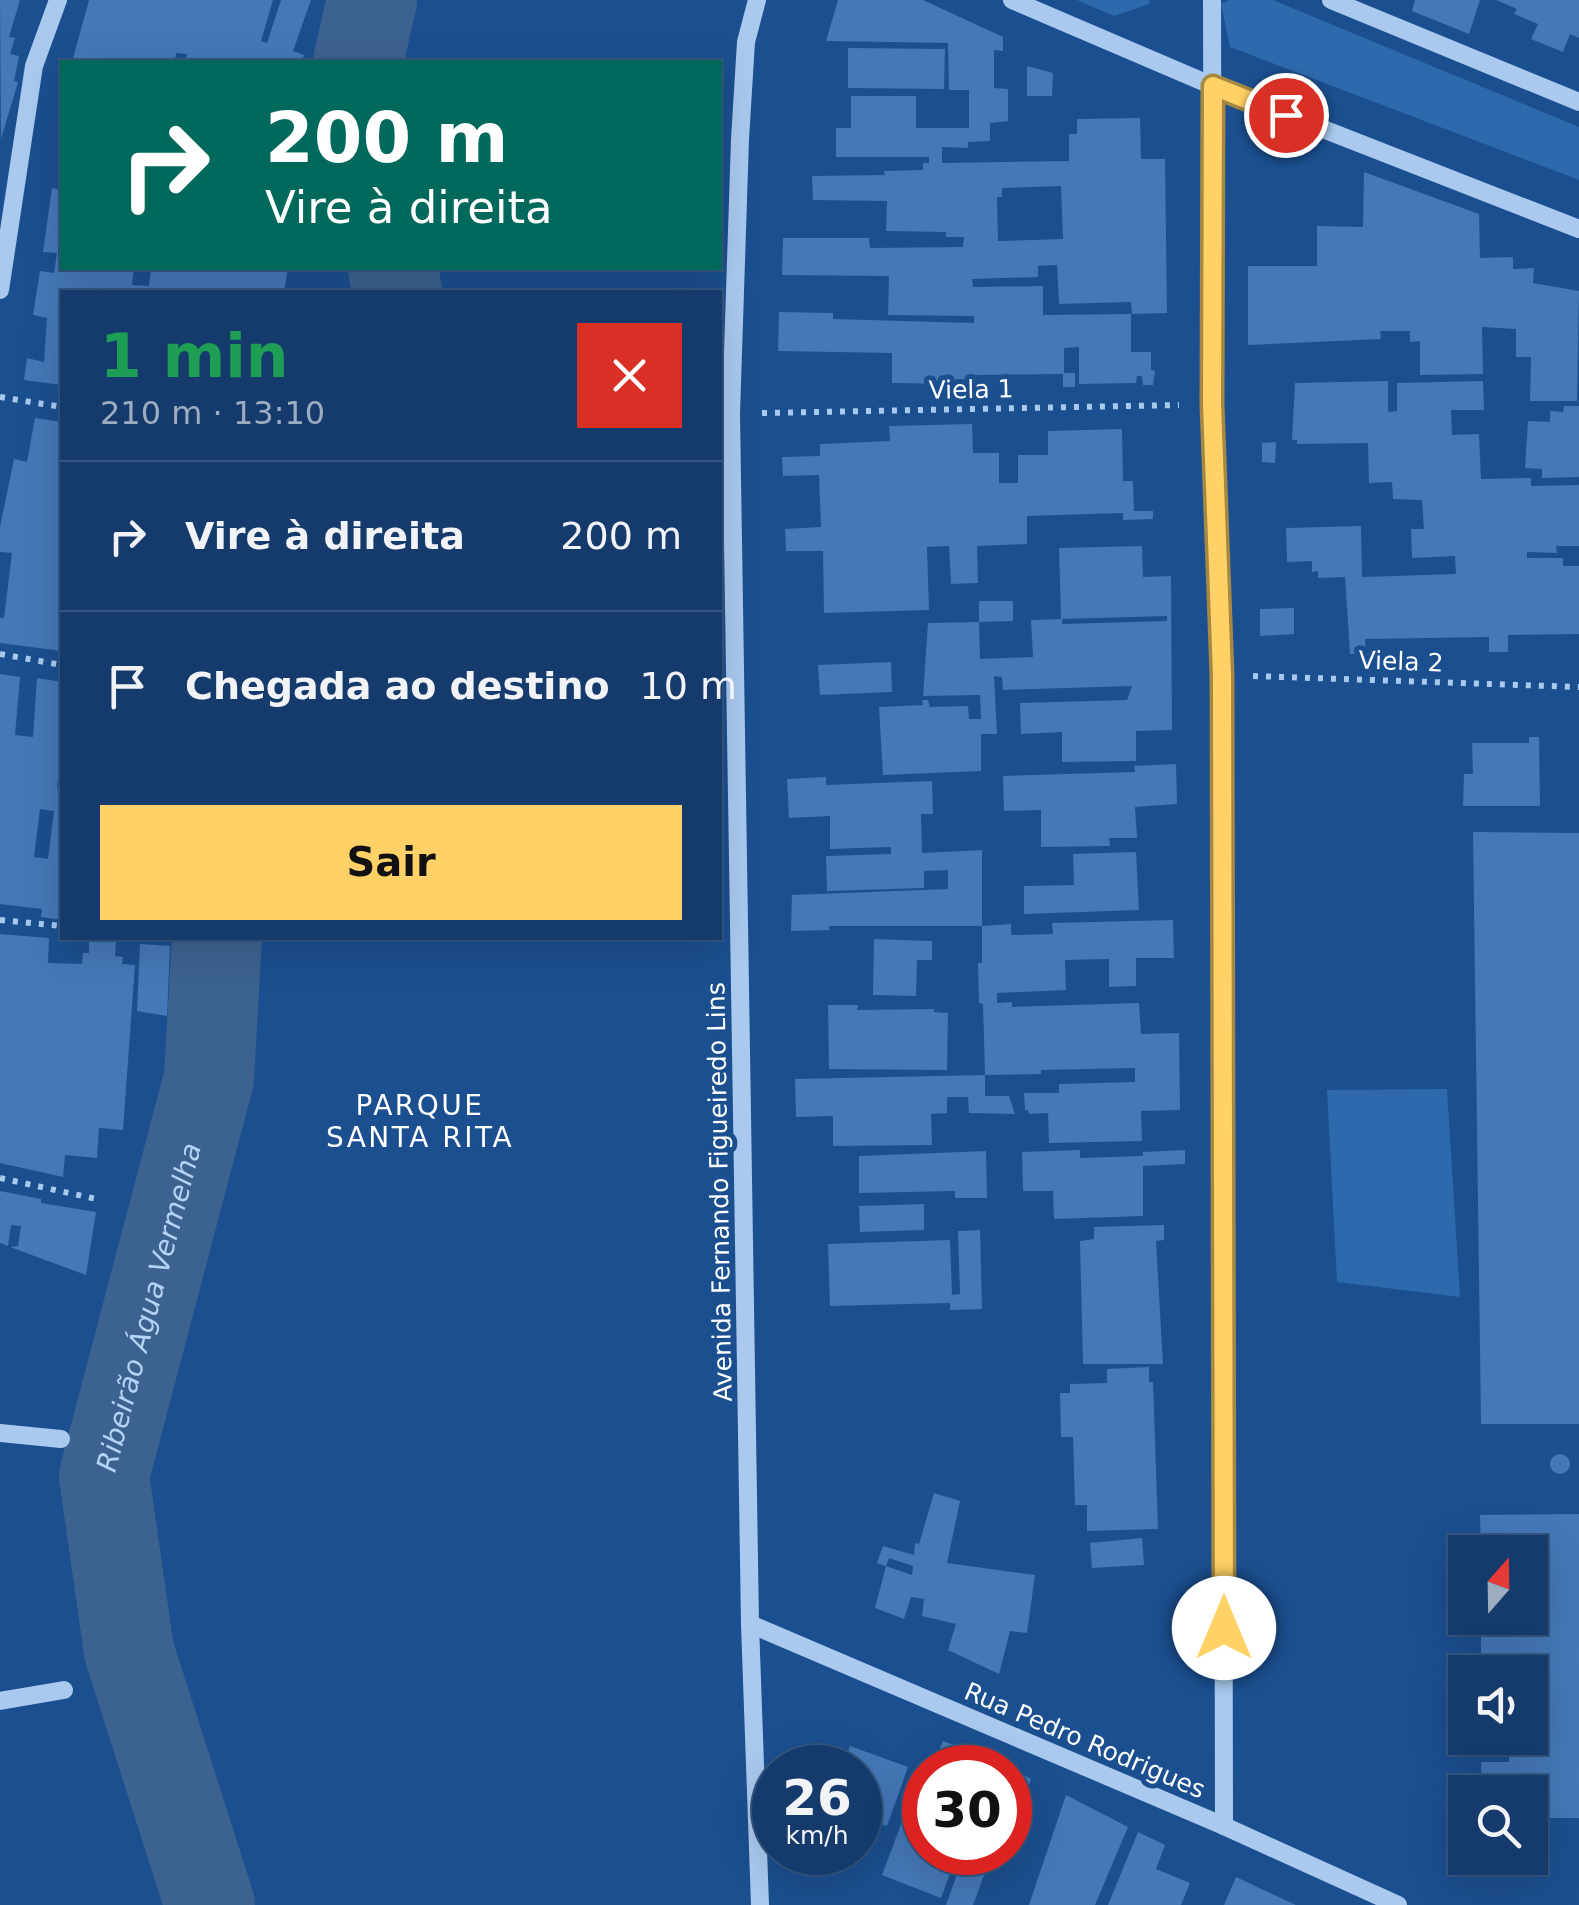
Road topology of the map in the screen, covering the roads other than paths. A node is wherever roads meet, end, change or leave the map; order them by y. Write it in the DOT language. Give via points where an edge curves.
graph roads {
  1 [pos="58,0"];
  2 [pos="757,0"];
  3 [pos="1012,0"];
  4 [pos="1212,0"];
  5 [pos="1331,0"];
  6 [pos="1213,86"];
  7 [pos="1579,102"];
  8 [pos="1579,229"];
  9 [pos="0,290"];
  10 [pos="0,1432"];
  11 [pos="61,1440"];
  12 [pos="750,1624"];
  13 [pos="64,1690"];
  14 [pos="0,1701"];
  15 [pos="1224,1826"];
  16 [pos="760,1905"];
  17 [pos="1398,1905"];
  1 -- 9 [label="street" via="34,66"];
  2 -- 12 [label="street, Avenida Fernando Figueiredo Lins" via="746,42 731,414"];
  3 -- 6 [label="street"];
  4 -- 6 [label="street"];
  5 -- 7 [label="street"];
  6 -- 8 [label="street"];
  6 -- 15 [label="street" via="1212,404 1222,675"];
  10 -- 11 [label="street"];
  12 -- 15 [label="street, Rua Pedro Rodrigues"];
  12 -- 16 [label="street, Avenida Fernando Figueiredo Lins"];
  13 -- 14 [label="street"];
  15 -- 17 [label="street, Rua Pedro Rodrigues"];
}
